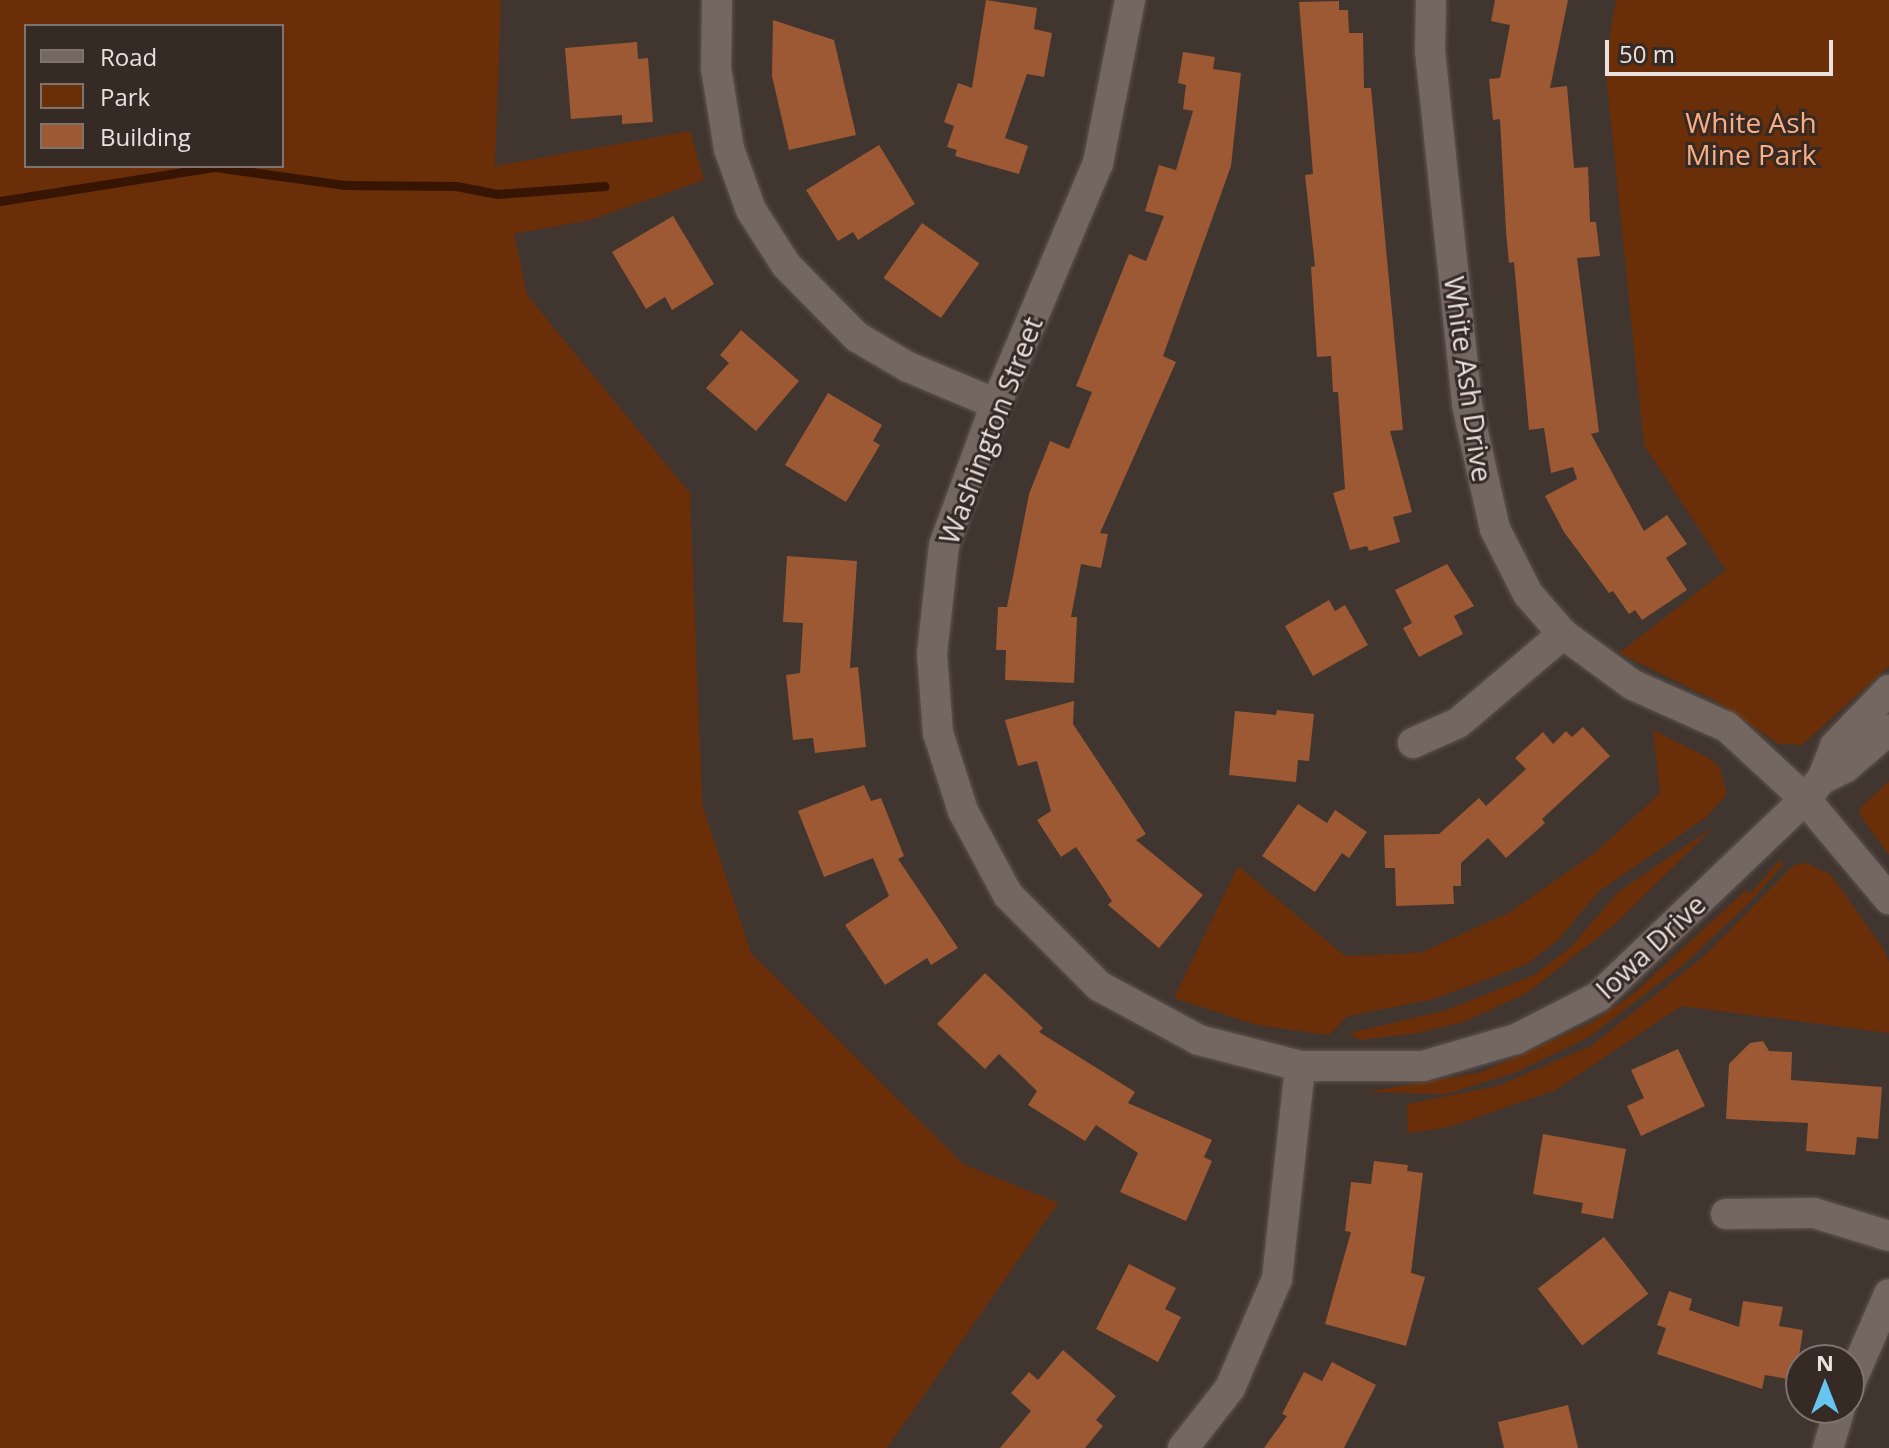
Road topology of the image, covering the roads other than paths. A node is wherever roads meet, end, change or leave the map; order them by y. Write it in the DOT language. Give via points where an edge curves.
graph roads {
  1 [pos="717,0"];
  2 [pos="1130,0"];
  3 [pos="1431,0"];
  4 [pos="996,404"];
  5 [pos="1563,634"];
  6 [pos="1889,690"];
  7 [pos="1889,730"];
  8 [pos="1413,743"];
  9 [pos="1813,789"];
  10 [pos="1889,899"];
  11 [pos="1300,1066"];
  12 [pos="1726,1214"];
  13 [pos="1889,1236"];
  14 [pos="1889,1294"];
  15 [pos="1865,1349"];
  16 [pos="1835,1424"];
  17 [pos="1183,1448"];
  18 [pos="1828,1448"];
  1 -- 4 [label="street" via="716,68 729,149 751,210 786,265 857,337 908,367"];
  2 -- 4 [label="street, Washington Street" via="1098,163"];
  3 -- 5 [label="street, White Ash Drive" via="1430,51 1467,405 1481,482 1495,529 1528,594"];
  4 -- 11 [label="street, Washington Street" via="962,490 937,578 932,653 938,733 963,811 1008,895 1099,986 1199,1040"];
  5 -- 8 [label="street" via="1458,723"];
  5 -- 9 [label="street, White Ash Drive" via="1633,685 1727,727"];
  6 -- 9 [label="street, Iowa Drive" via="1835,746"];
  7 -- 9 [label="street, Iowa Drive"];
  9 -- 10 [label="street, White Ash Drive"];
  9 -- 11 [label="street, Iowa Drive" via="1598,997 1516,1039 1423,1066"];
  11 -- 17 [label="street" via="1277,1279 1230,1388"];
  12 -- 13 [label="street" via="1814,1213"];
  14 -- 15 [label="street"];
  16 -- 18 [label="street"];
}
